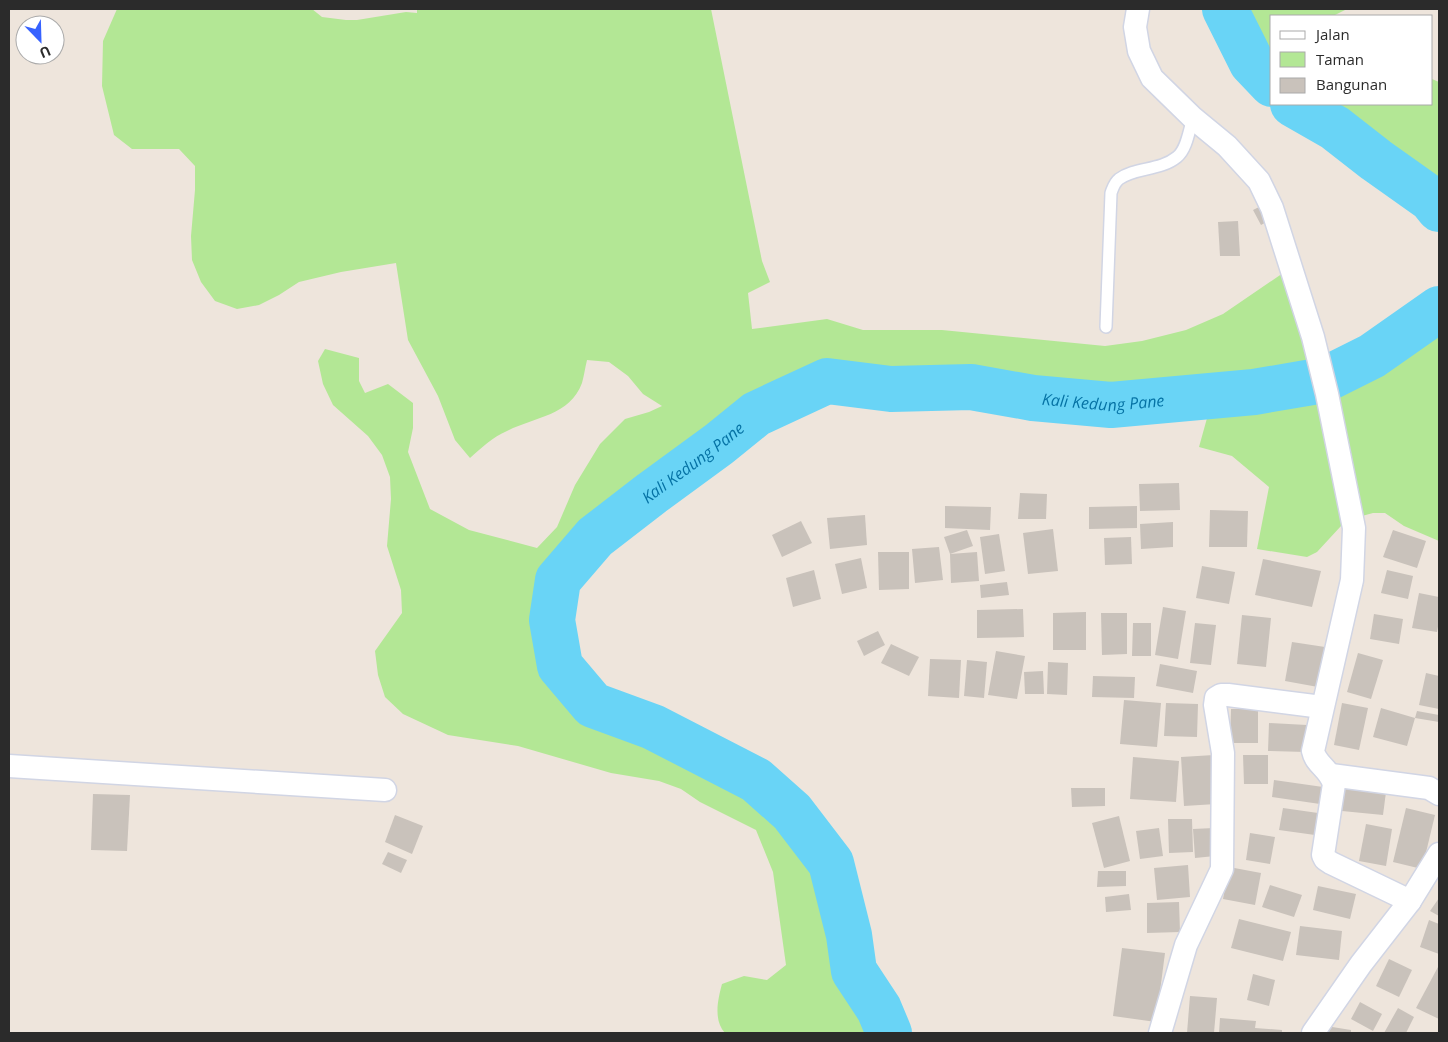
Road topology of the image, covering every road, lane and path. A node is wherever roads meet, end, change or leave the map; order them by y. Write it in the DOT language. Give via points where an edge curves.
graph roads {
  1 [pos="1138,9"];
  2 [pos="1193,118"];
  3 [pos="1106,327"];
  4 [pos="1322,707"];
  5 [pos="9,766"];
  6 [pos="1331,775"];
  7 [pos="385,790"];
  8 [pos="1439,794"];
  9 [pos="1439,854"];
  10 [pos="1410,901"];
  11 [pos="1160,1033"];
  12 [pos="1313,1033"];
  1 -- 2 [label="street" via="1135,27 1139,51 1152,78"];
  2 -- 3 [label="lane" via="1177,158 1158,168 1130,174 1114,185 1111,193"];
  2 -- 4 [label="street" via="1227,146 1259,181 1272,208 1328,394 1354,528 1352,580"];
  4 -- 6 [label="street" via="1313,751 1314,757"];
  4 -- 11 [label="street" via="1222,695 1216,698 1223,754 1222,869 1186,945"];
  5 -- 7 [label="street"];
  6 -- 8 [label="street" via="1429,788"];
  6 -- 10 [label="street" via="1334,784 1323,854 1325,859"];
  9 -- 10 [label="street"];
  10 -- 12 [label="street"];
}
